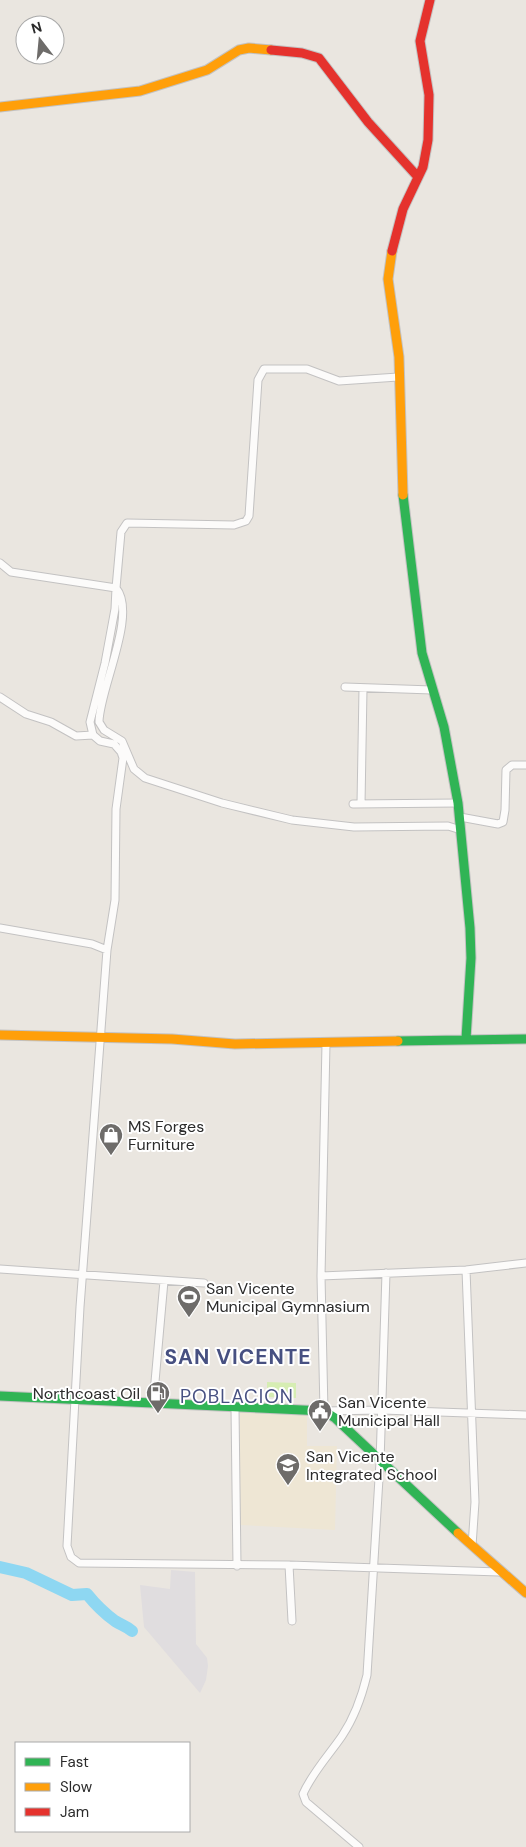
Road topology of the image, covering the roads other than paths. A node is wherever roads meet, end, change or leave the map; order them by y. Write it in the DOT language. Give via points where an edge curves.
graph roads {
  1 [pos="430,0"];
  2 [pos="0,107"];
  3 [pos="418,177"];
  4 [pos="398,377"];
  5 [pos="0,563"];
  6 [pos="116,588"];
  7 [pos="345,687"];
  8 [pos="363,689"];
  9 [pos="432,690"];
  10 [pos="0,697"];
  11 [pos="93,735"];
  12 [pos="526,765"];
  13 [pos="458,803"];
  14 [pos="460,818"];
  15 [pos="461,830"];
  16 [pos="0,928"];
  17 [pos="107,950"];
  18 [pos="0,1034"];
  19 [pos="100,1037"];
  20 [pos="466,1039"];
  21 [pos="526,1039"];
  22 [pos="326,1044"];
  23 [pos="526,1263"];
  24 [pos="0,1269"];
  25 [pos="466,1270"];
  26 [pos="386,1273"];
  27 [pos="84,1275"];
  28 [pos="321,1276"];
  29 [pos="164,1281"];
  30 [pos="204,1282"];
  31 [pos="0,1396"];
  32 [pos="74,1400"];
  33 [pos="153,1404"];
  34 [pos="235,1408"];
  35 [pos="382,1410"];
  36 [pos="324,1411"];
  37 [pos="471,1415"];
  38 [pos="526,1415"];
  39 [pos="380,1462"];
  40 [pos="472,1546"];
  41 [pos="289,1565"];
  42 [pos="237,1566"];
  43 [pos="372,1567"];
  44 [pos="500,1572"];
  45 [pos="526,1594"];
  46 [pos="292,1621"];
  47 [pos="359,1847"];
  1 -- 3 [label="street" via="420,41 430,116 428,140"];
  2 -- 3 [label="street" via="140,92 207,70 239,50 249,48 302,53 320,58 368,122"];
  3 -- 4 [label="street" via="403,209 389,265 389,296 399,357"];
  4 -- 6 [label="street" via="338,381 306,368 264,370 258,380 249,516 246,521 234,525 127,523 121,532"];
  4 -- 9 [label="street" via="402,484 410,568 422,653"];
  5 -- 6 [label="street" via="11,572"];
  6 -- 11 [label="street" via="105,663 90,722"];
  6 -- 15 [label="street" via="124,604 99,722 104,730 127,747 134,769 145,778 222,803 292,820 354,827 448,826"];
  7 -- 8 [label="street"];
  8 -- 9 [label="street"];
  8 -- 13 [label="street" via="357,804"];
  9 -- 13 [label="street" via="444,726"];
  10 -- 11 [label="street" via="26,714 51,722 76,736"];
  11 -- 17 [label="street" via="100,741 114,744 123,758 116,809 115,900"];
  12 -- 14 [label="street" via="512,765 506,770 503,822"];
  13 -- 14 [label="street"];
  14 -- 15 [label="street"];
  15 -- 20 [label="street" via="471,948"];
  16 -- 17 [label="street" via="83,942"];
  17 -- 19 [label="street"];
  18 -- 19 [label="street"];
  19 -- 22 [label="street" via="235,1044"];
  19 -- 27 [label="street"];
  20 -- 21 [label="street"];
  20 -- 22 [label="street"];
  22 -- 28 [label="street"];
  23 -- 25 [label="street"];
  24 -- 27 [label="street"];
  25 -- 26 [label="street"];
  25 -- 37 [label="street"];
  26 -- 28 [label="street"];
  26 -- 35 [label="street"];
  27 -- 29 [label="street"];
  27 -- 32 [label="street"];
  28 -- 36 [label="street"];
  29 -- 30 [label="street"];
  29 -- 33 [label="street"];
  31 -- 32 [label="street"];
  32 -- 33 [label="street"];
  32 -- 42 [label="street" via="67,1546 71,1557 79,1563"];
  33 -- 34 [label="street"];
  34 -- 36 [label="street"];
  34 -- 42 [label="street"];
  35 -- 36 [label="street"];
  35 -- 37 [label="street"];
  35 -- 39 [label="street"];
  36 -- 39 [label="street" via="336,1418"];
  37 -- 38 [label="street"];
  37 -- 40 [label="street" via="475,1502"];
  39 -- 40 [label="street"];
  39 -- 43 [label="street"];
  40 -- 44 [label="street"];
  41 -- 42 [label="street"];
  41 -- 43 [label="street"];
  41 -- 46 [label="street"];
  43 -- 44 [label="street"];
  43 -- 47 [label="street" via="371,1648 362,1695 343,1734 303,1794 306,1802"];
  44 -- 45 [label="street"];
}
